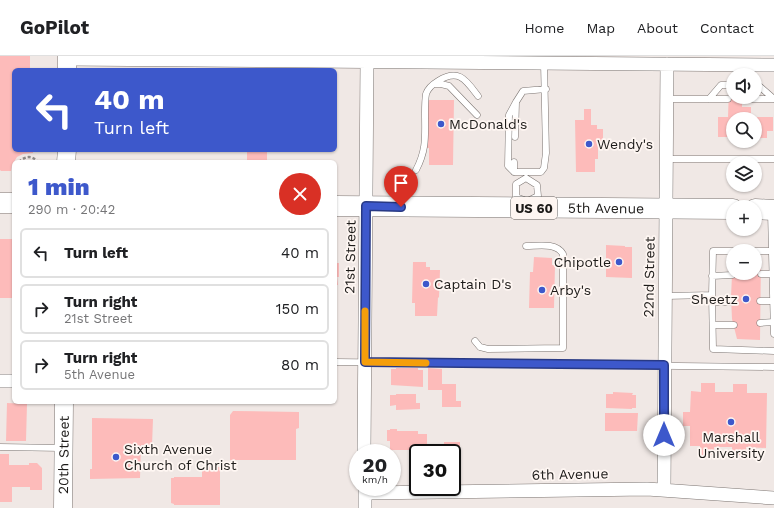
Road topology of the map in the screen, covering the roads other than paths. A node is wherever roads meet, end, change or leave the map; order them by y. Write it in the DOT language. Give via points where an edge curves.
graph roads {
  1 [pos="217,58"];
  2 [pos="367,61"];
  3 [pos="67,62"];
  4 [pos="544,63"];
  5 [pos="667,64"];
  6 [pos="774,65"];
  7 [pos="434,84"];
  8 [pos="726,85"];
  9 [pos="762,88"];
  10 [pos="546,89"];
  11 [pos="478,96"];
  12 [pos="667,99"];
  13 [pos="709,99"];
  14 [pos="726,99"];
  15 [pos="762,99"];
  16 [pos="774,99"];
  17 [pos="516,102"];
  18 [pos="477,115"];
  19 [pos="515,137"];
  20 [pos="666,159"];
  21 [pos="774,159"];
  22 [pos="514,162"];
  23 [pos="416,170"];
  24 [pos="514,172"];
  25 [pos="527,175"];
  26 [pos="0,203"];
  27 [pos="12,203"];
  28 [pos="526,204"];
  29 [pos="337,206"];
  30 [pos="366,206"];
  31 [pos="666,208"];
  32 [pos="726,209"];
  33 [pos="767,210"];
  34 [pos="526,246"];
  35 [pos="773,251"];
  36 [pos="762,274"];
  37 [pos="773,274"];
  38 [pos="726,275"];
  39 [pos="712,276"];
  40 [pos="712,295"];
  41 [pos="665,296"];
  42 [pos="760,301"];
  43 [pos="773,301"];
  44 [pos="712,302"];
  45 [pos="731,302"];
  46 [pos="774,322"];
  47 [pos="760,323"];
  48 [pos="713,325"];
  49 [pos="734,325"];
  50 [pos="774,334"];
  51 [pos="475,341"];
  52 [pos="774,351"];
  53 [pos="337,362"];
  54 [pos="365,362"];
  55 [pos="664,365"];
  56 [pos="774,367"];
  57 [pos="0,380"];
  58 [pos="12,381"];
  59 [pos="64,404"];
  60 [pos="364,444"];
  61 [pos="0,447"];
  62 [pos="63,448"];
  63 [pos="401,490"];
  64 [pos="664,490"];
  65 [pos="366,496"];
  66 [pos="774,498"];
  67 [pos="63,508"];
  68 [pos="365,508"];
  1 -- 2 [label="street"];
  1 -- 3 [label="street"];
  2 -- 4 [label="street"];
  2 -- 30 [label="street, 21st Street"];
  4 -- 5 [label="street"];
  4 -- 10 [label="lane"];
  5 -- 6 [label="street"];
  5 -- 12 [label="street, 22nd Street"];
  7 -- 11 [label="lane" via="446,76 461,77"];
  7 -- 18 [label="lane" via="449,86"];
  7 -- 23 [label="lane" via="426,96 424,150"];
  8 -- 13 [label="lane" via="721,85"];
  9 -- 16 [label="lane"];
  10 -- 17 [label="lane" via="523,91"];
  10 -- 25 [label="lane" via="544,168 541,172"];
  12 -- 13 [label="lane"];
  12 -- 20 [label="street, 22nd Street"];
  13 -- 14 [label="lane"];
  15 -- 16 [label="lane"];
  17 -- 19 [label="lane"];
  17 -- 24 [label="lane" via="509,115 508,166"];
  20 -- 21 [label="lane"];
  20 -- 31 [label="street, 22nd Street"];
  22 -- 24 [label="lane"];
  24 -- 25 [label="lane"];
  25 -- 28 [label="lane" via="516,184 516,196"];
  25 -- 28 [label="lane" via="537,185 538,196"];
  26 -- 27 [label="main road"];
  28 -- 30 [label="main road, 5th Avenue / US 60"];
  28 -- 31 [label="main road, 5th Avenue / US 60"];
  29 -- 30 [label="main road, 5th Avenue / US 60"];
  30 -- 54 [label="street, 21st Street"];
  31 -- 32 [label="main road, 5th Avenue / US 60"];
  31 -- 41 [label="street, 22nd Street"];
  33 -- 35 [label="lane"];
  34 -- 51 [label="lane" via="557,247 563,254 563,348 488,349 480,347"];
  35 -- 37 [label="lane"];
  35 -- 39 [label="lane" via="713,251"];
  36 -- 37 [label="lane"];
  37 -- 43 [label="lane"];
  38 -- 39 [label="lane"];
  39 -- 40 [label="lane"];
  40 -- 41 [label="lane"];
  40 -- 44 [label="lane"];
  41 -- 55 [label="street, 22nd Street"];
  42 -- 43 [label="lane"];
  43 -- 46 [label="lane"];
  44 -- 45 [label="lane"];
  44 -- 48 [label="lane"];
  46 -- 47 [label="lane"];
  46 -- 50 [label="lane"];
  48 -- 49 [label="lane"];
  48 -- 52 [label="lane" via="713,349"];
  53 -- 54 [label="lane"];
  54 -- 55 [label="lane"];
  54 -- 60 [label="street, 21st Street"];
  55 -- 56 [label="lane"];
  55 -- 64 [label="street, 22nd Street"];
  57 -- 58 [label="street"];
  59 -- 62 [label="main road, 20th Street"];
  61 -- 62 [label="lane"];
  62 -- 67 [label="main road, 20th Street"];
  63 -- 64 [label="street, 6th Avenue"];
  64 -- 66 [label="street, 6th Avenue"];
  65 -- 68 [label="street"];
}
